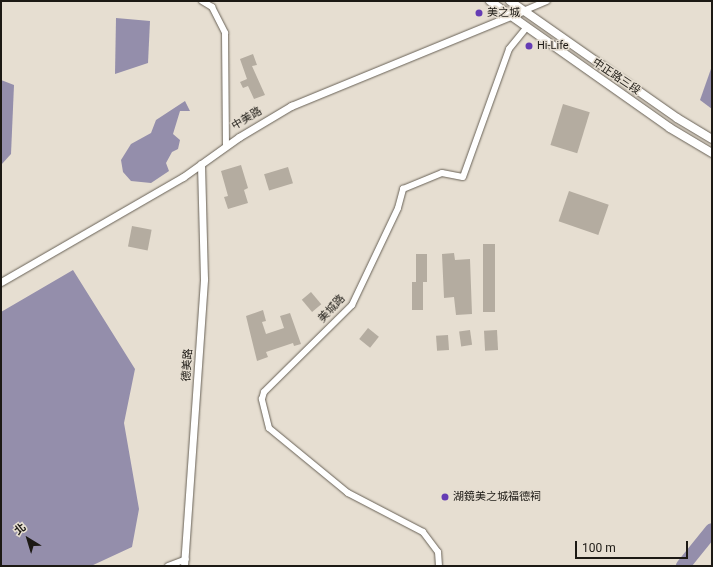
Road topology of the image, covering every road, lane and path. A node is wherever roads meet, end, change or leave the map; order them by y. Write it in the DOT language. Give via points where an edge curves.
graph roads {
  1 [pos="202,1"];
  2 [pos="490,1"];
  3 [pos="510,1"];
  4 [pos="547,1"];
  5 [pos="523,11"];
  6 [pos="510,16"];
  7 [pos="526,28"];
  8 [pos="712,139"];
  9 [pos="226,146"];
  10 [pos="712,153"];
  11 [pos="201,164"];
  12 [pos="1,282"];
  13 [pos="185,563"];
  14 [pos="168,566"];
  15 [pos="439,566"];
  1 -- 9 [label="street" via="212,7 225,33"];
  2 -- 6 [label="main road, 中正路三段"];
  3 -- 5 [label="main road"];
  4 -- 5 [label="street"];
  5 -- 6 [label="street, 中美路"];
  5 -- 8 [label="main road" via="677,118"];
  6 -- 7 [label="main road, 中正路三段"];
  6 -- 9 [label="street, 中美路" via="291,106"];
  7 -- 10 [label="main road, 中正路三段" via="670,128"];
  7 -- 15 [label="street, 美城路" via="509,49 463,177 442,173 403,188 398,208 352,305 264,392 262,399 269,428 348,493 423,532 438,552"];
  9 -- 11 [label="street, 中美路"];
  11 -- 12 [label="street, 中美路"];
  11 -- 13 [label="street, 德美路" via="204,279"];
  13 -- 14 [label="street"];
}
